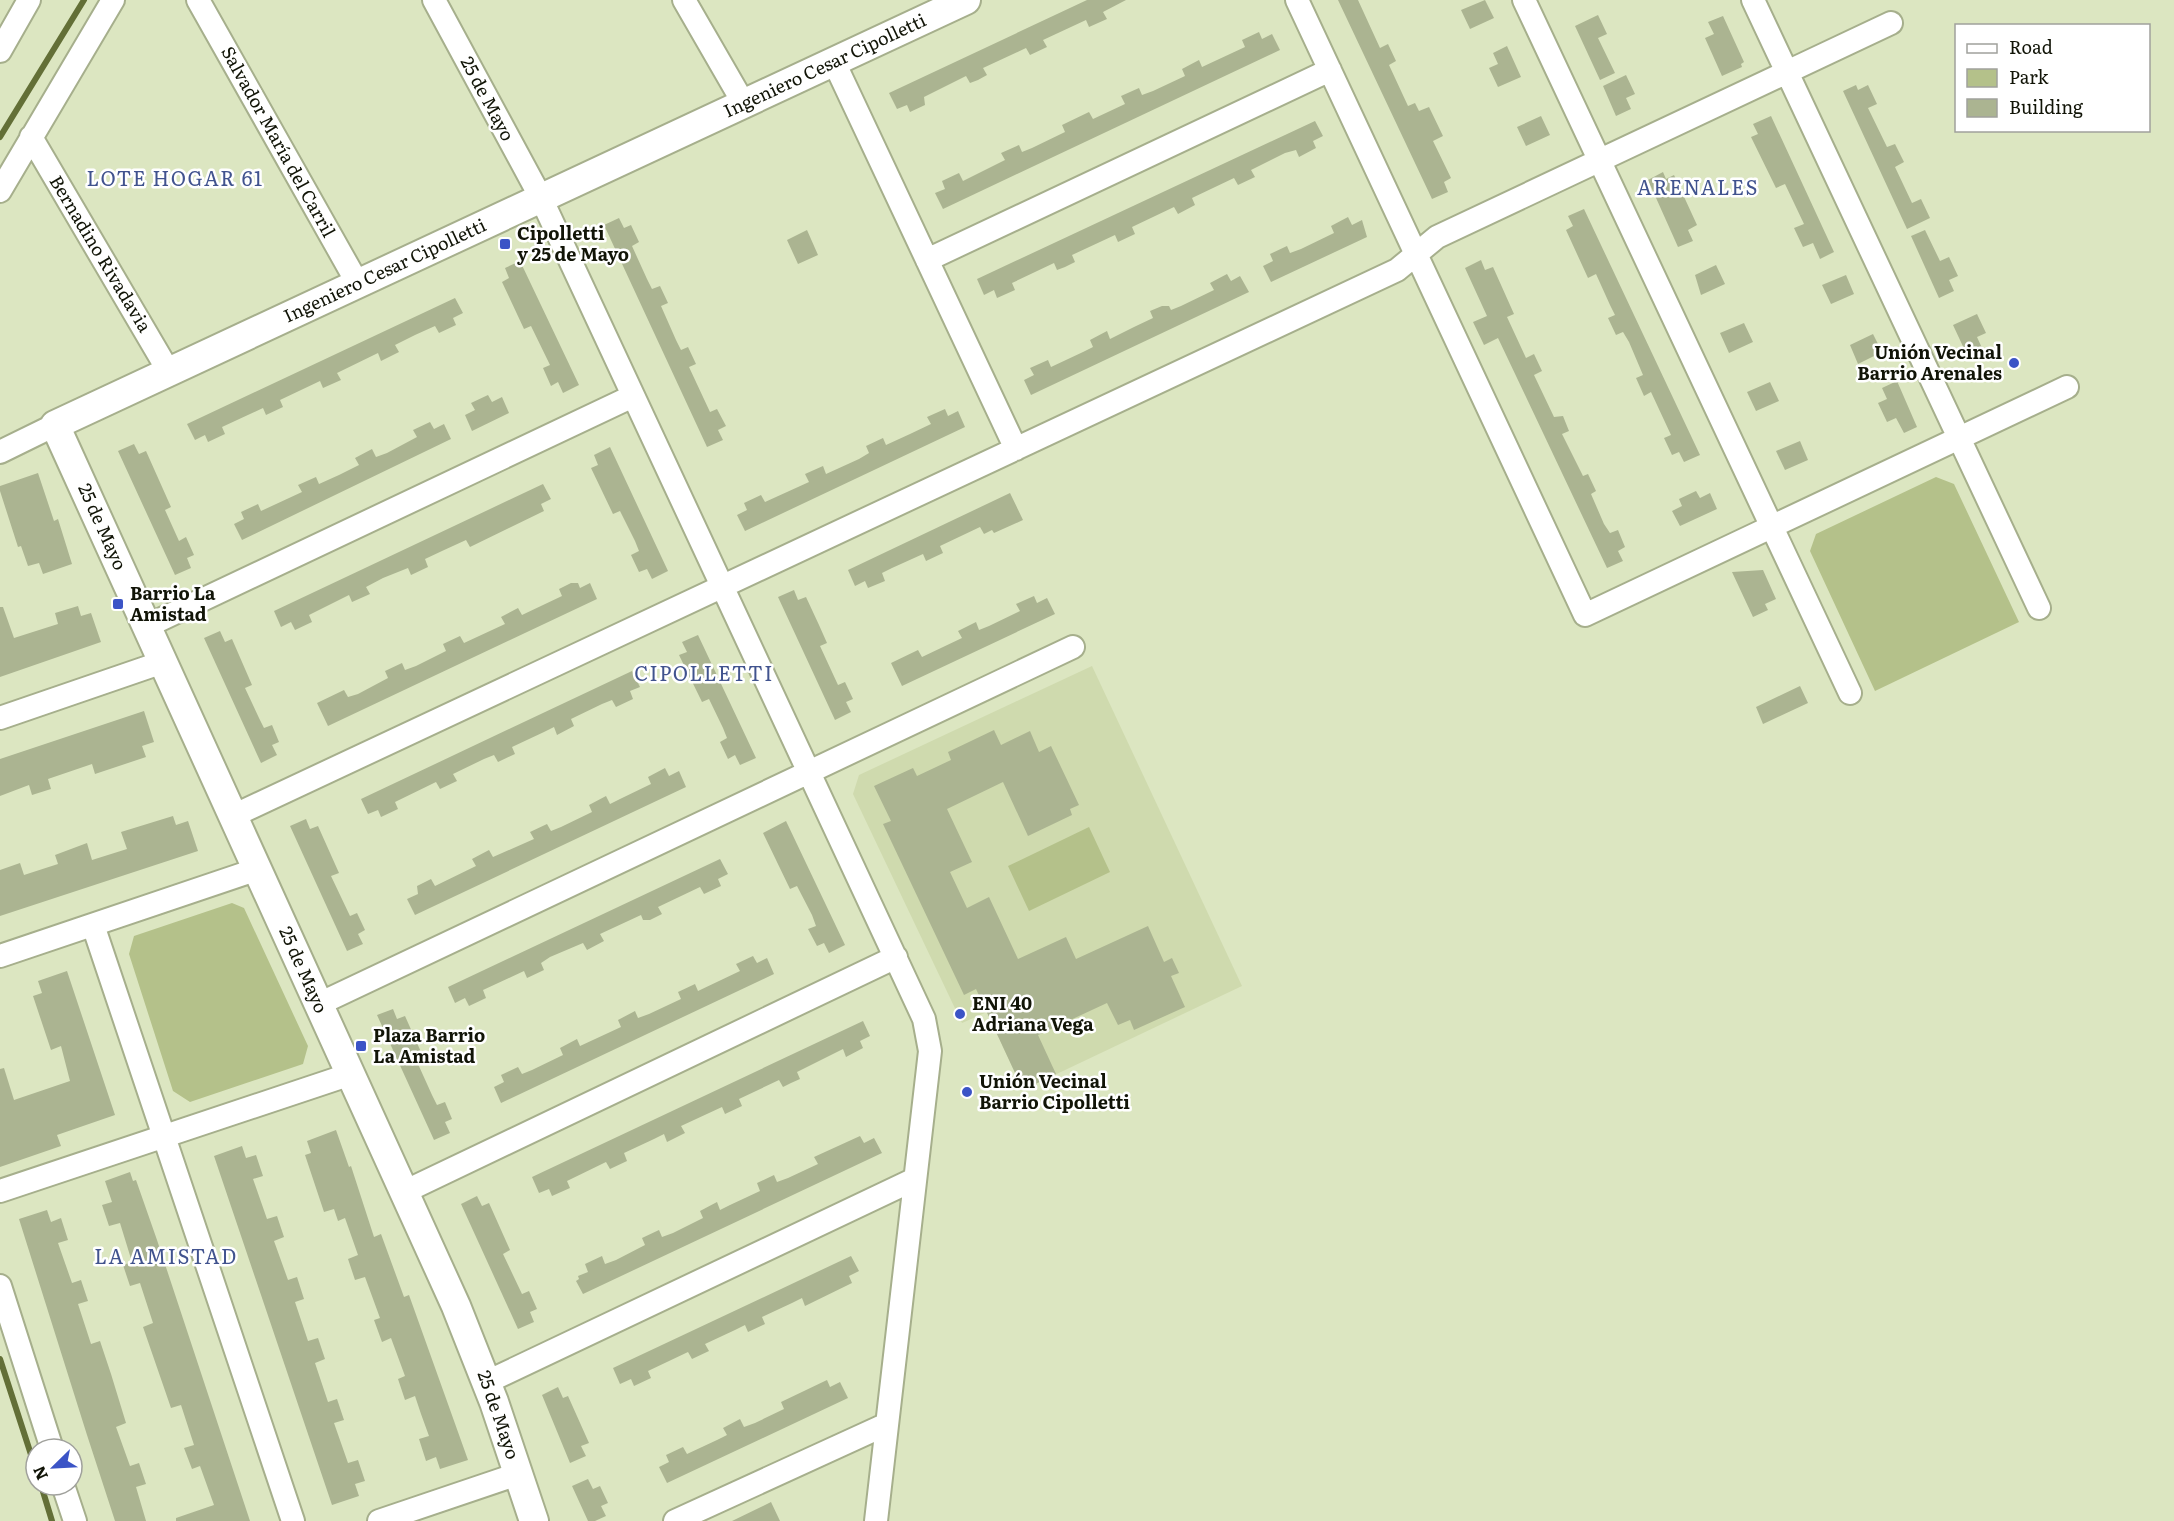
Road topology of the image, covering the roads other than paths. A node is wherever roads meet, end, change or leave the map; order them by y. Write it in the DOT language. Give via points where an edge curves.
graph roads {
  1 [pos="29,0"];
  2 [pos="113,0"];
  3 [pos="198,0"];
  4 [pos="434,0"];
  5 [pos="684,0"];
  6 [pos="1297,0"];
  7 [pos="1524,0"];
  8 [pos="1753,0"];
  9 [pos="960,1"];
  10 [pos="1891,23"];
  11 [pos="0,51"];
  12 [pos="834,62"];
  13 [pos="1330,70"];
  14 [pos="1787,72"];
  15 [pos="744,104"];
  16 [pos="31,137"];
  17 [pos="1599,160"];
  18 [pos="0,191"];
  19 [pos="541,198"];
  20 [pos="1416,254"];
  21 [pos="927,260"];
  22 [pos="358,284"];
  23 [pos="170,372"];
  24 [pos="2067,387"];
  25 [pos="633,396"];
  26 [pos="55,425"];
  27 [pos="1959,438"];
  28 [pos="1016,449"];
  29 [pos="0,452"];
  30 [pos="1772,526"];
  31 [pos="722,586"];
  32 [pos="2039,608"];
  33 [pos="147,626"];
  34 [pos="1073,646"];
  35 [pos="163,662"];
  36 [pos="1850,693"];
  37 [pos="0,718"];
  38 [pos="809,771"];
  39 [pos="233,816"];
  40 [pos="258,869"];
  41 [pos="93,925"];
  42 [pos="0,956"];
  43 [pos="896,957"];
  44 [pos="319,1004"];
  45 [pos="351,1074"];
  46 [pos="164,1136"];
  47 [pos="915,1179"];
  48 [pos="0,1191"];
  49 [pos="404,1192"];
  50 [pos="0,1286"];
  51 [pos="486,1382"];
  52 [pos="887,1424"];
  53 [pos="48,1437"];
  54 [pos="518,1474"];
  55 [pos="67,1497"];
  56 [pos="75,1521"];
  57 [pos="293,1521"];
  58 [pos="379,1521"];
  59 [pos="534,1521"];
  60 [pos="675,1521"];
  61 [pos="876,1521"];
  1 -- 11 [label="street"];
  2 -- 16 [label="street"];
  3 -- 22 [label="street, Salvador María del Carril"];
  4 -- 19 [label="street, 25 de Mayo"];
  5 -- 15 [label="street"];
  6 -- 13 [label="street"];
  7 -- 17 [label="street"];
  8 -- 14 [label="street"];
  9 -- 12 [label="street, Ingeniero Cesar Cipolletti"];
  10 -- 14 [label="street"];
  12 -- 15 [label="street, Ingeniero Cesar Cipolletti"];
  12 -- 21 [label="street"];
  13 -- 20 [label="street"];
  13 -- 21 [label="street"];
  14 -- 17 [label="street"];
  14 -- 27 [label="street"];
  15 -- 19 [label="street, Ingeniero Cesar Cipolletti"];
  16 -- 18 [label="street"];
  16 -- 23 [label="street, Bernadino Rivadavia"];
  17 -- 20 [label="street" via="1437,237"];
  17 -- 30 [label="street"];
  19 -- 22 [label="street, Ingeniero Cesar Cipolletti"];
  19 -- 25 [label="street, 25 de Mayo"];
  20 -- 28 [label="street" via="1397,270"];
  20 -- 30 [label="street" via="1586,615"];
  21 -- 28 [label="street"];
  22 -- 23 [label="street, Ingeniero Cesar Cipolletti"];
  23 -- 26 [label="street, Ingeniero Cesar Cipolletti"];
  24 -- 27 [label="street"];
  25 -- 31 [label="street, 25 de Mayo"];
  25 -- 33 [label="street"];
  26 -- 29 [label="street, Ingeniero Cesar Cipolletti"];
  26 -- 33 [label="street, 25 de Mayo"];
  27 -- 30 [label="street"];
  27 -- 32 [label="street"];
  28 -- 31 [label="street"];
  30 -- 36 [label="street"];
  31 -- 38 [label="street, 25 de Mayo"];
  31 -- 39 [label="street"];
  33 -- 35 [label="street, 25 de Mayo"];
  34 -- 38 [label="street"];
  35 -- 37 [label="street"];
  35 -- 39 [label="street, 25 de Mayo"];
  38 -- 43 [label="street, 25 de Mayo"];
  38 -- 44 [label="street"];
  39 -- 40 [label="street, 25 de Mayo"];
  40 -- 41 [label="street"];
  40 -- 44 [label="street, 25 de Mayo"];
  41 -- 42 [label="street"];
  41 -- 46 [label="street"];
  43 -- 47 [label="street, 25 de Mayo" via="920,1008 930,1052"];
  43 -- 49 [label="street"];
  44 -- 45 [label="street, 25 de Mayo"];
  45 -- 46 [label="street"];
  45 -- 49 [label="street, 25 de Mayo"];
  46 -- 48 [label="street"];
  46 -- 57 [label="street"];
  47 -- 51 [label="street"];
  47 -- 52 [label="street, 25 de Mayo"];
  49 -- 51 [label="street, 25 de Mayo"];
  50 -- 53 [label="street"];
  51 -- 54 [label="street, 25 de Mayo"];
  52 -- 60 [label="street"];
  52 -- 61 [label="street, 25 de Mayo"];
  54 -- 58 [label="street"];
  54 -- 59 [label="street, 25 de Mayo"];
  55 -- 56 [label="street"];
}
